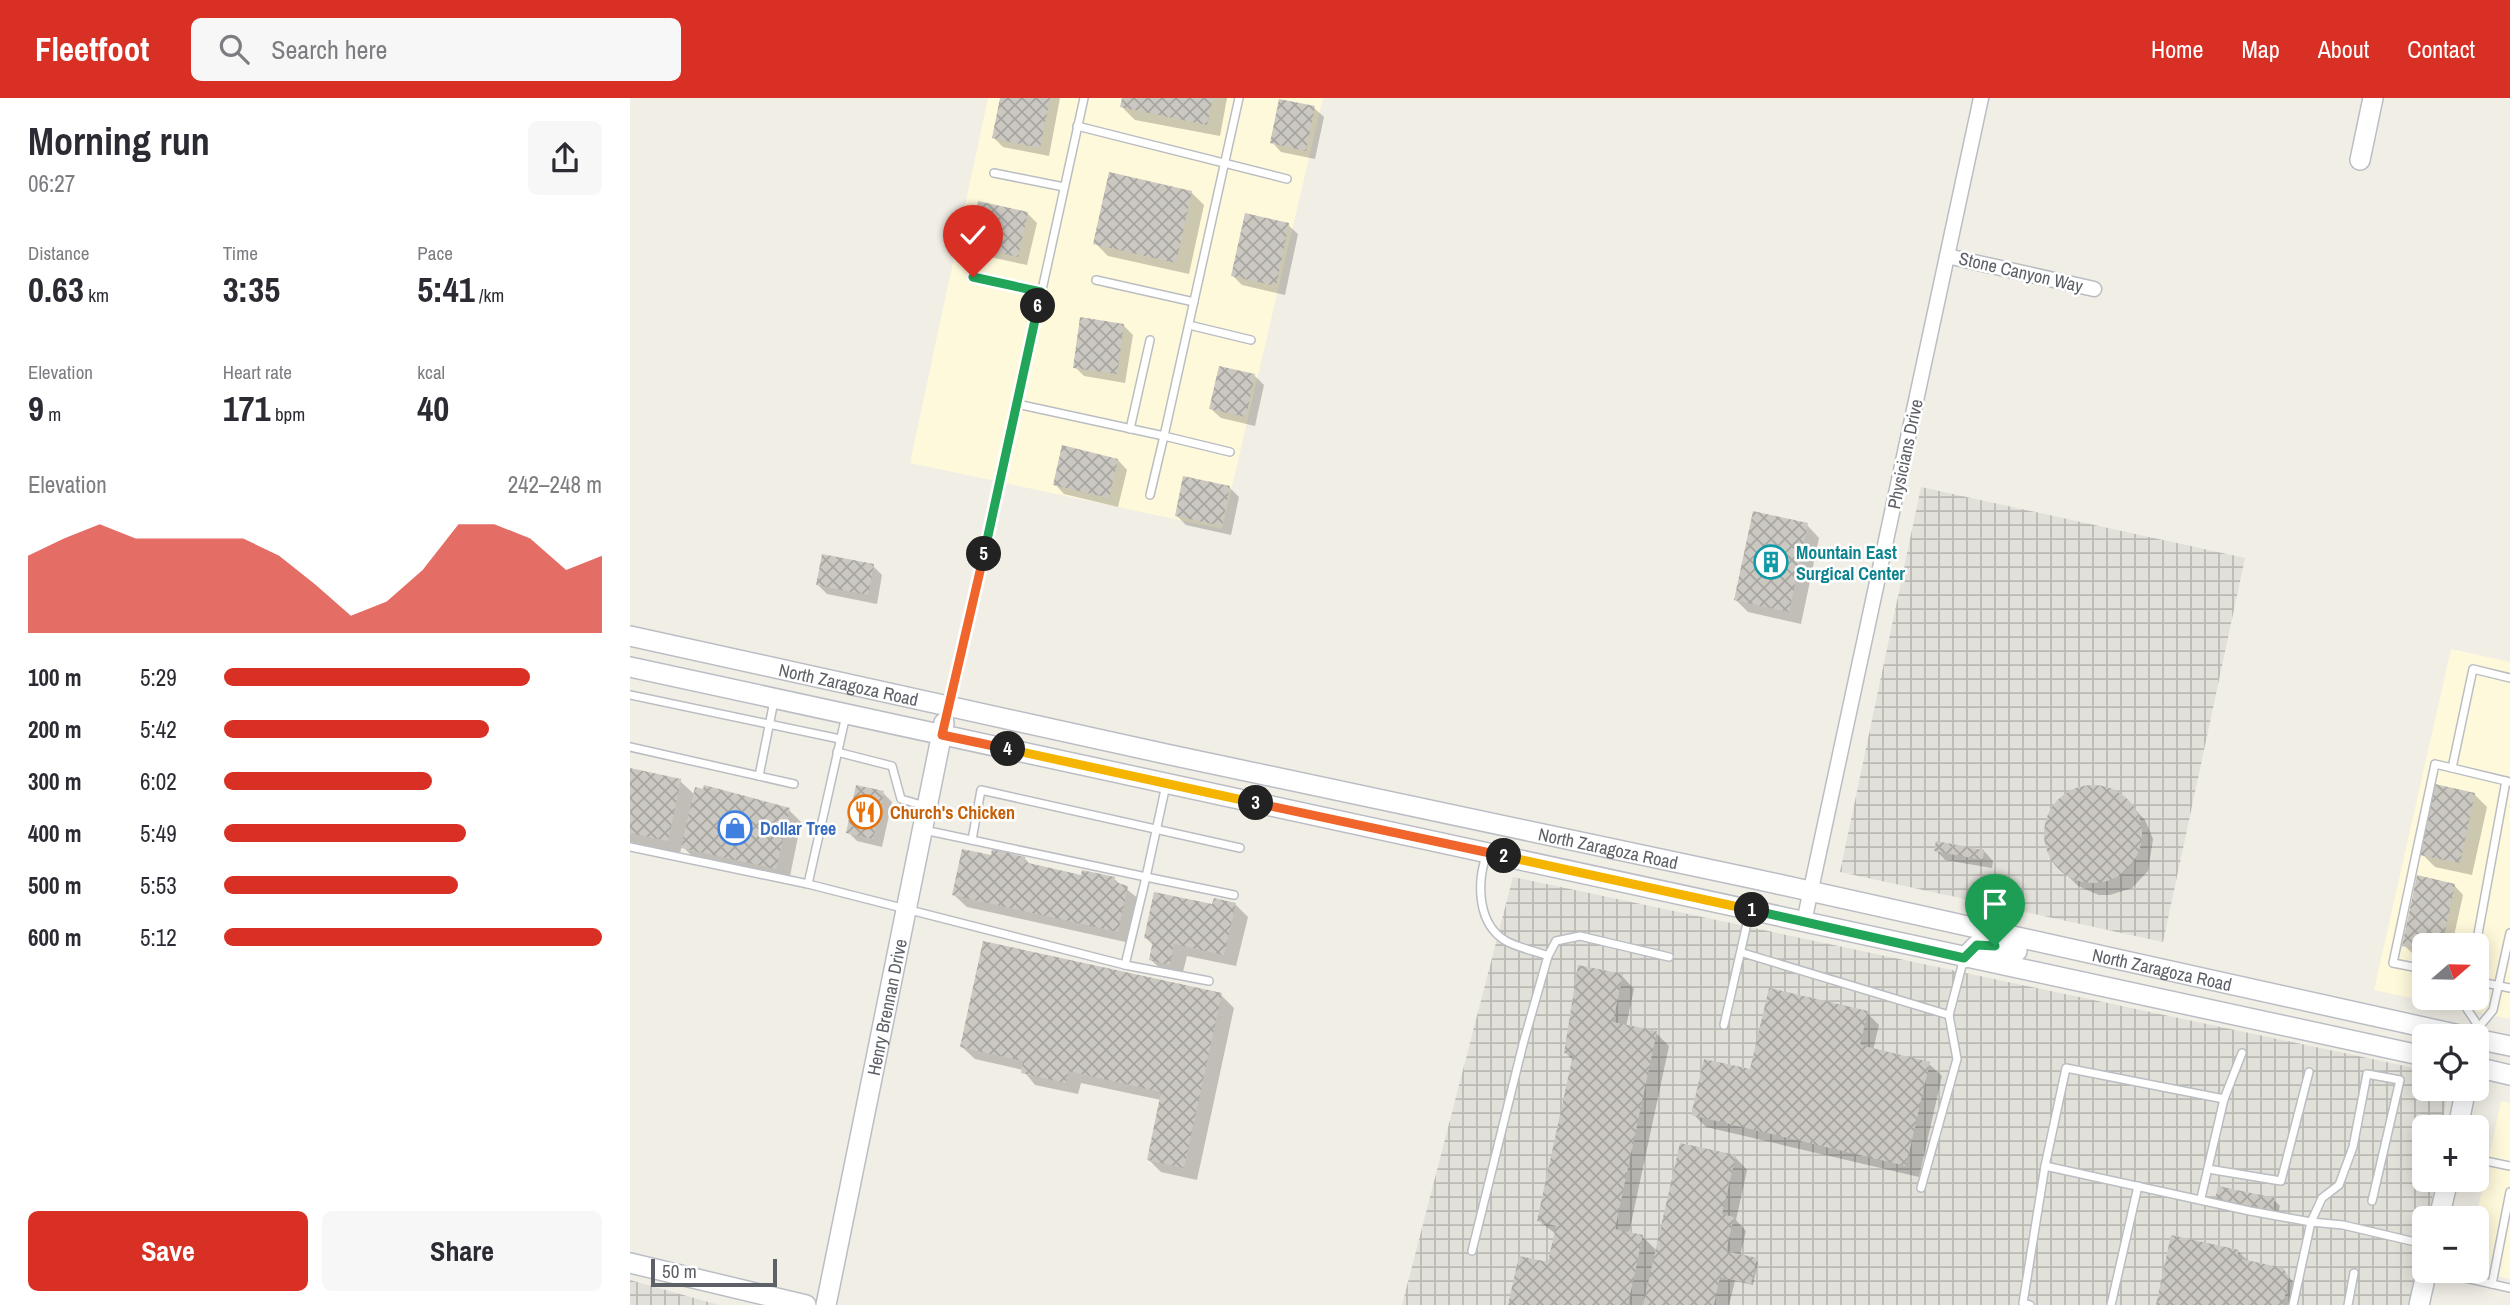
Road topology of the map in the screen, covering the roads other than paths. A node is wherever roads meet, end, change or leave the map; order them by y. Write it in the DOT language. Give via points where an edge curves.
graph roads {
  1 [pos="1084,98"];
  2 [pos="1239,98"];
  3 [pos="1981,98"];
  4 [pos="2373,98"];
  5 [pos="1077,126"];
  6 [pos="2360,160"];
  7 [pos="1225,163"];
  8 [pos="994,173"];
  9 [pos="1287,179"];
  10 [pos="1064,187"];
  11 [pos="1947,256"];
  12 [pos="973,277"];
  13 [pos="1096,281"];
  14 [pos="2094,289"];
  15 [pos="1041,292"];
  16 [pos="1194,302"];
  17 [pos="1189,325"];
  18 [pos="1150,340"];
  19 [pos="1251,340"];
  20 [pos="1017,404"];
  21 [pos="1130,429"];
  22 [pos="1164,436"];
  23 [pos="1230,452"];
  24 [pos="1150,495"];
  25 [pos="630,636"];
  26 [pos="630,650"];
  27 [pos="749,664"];
  28 [pos="630,667"];
  29 [pos="2510,678"];
  30 [pos="630,695"];
  31 [pos="774,698"];
  32 [pos="947,707"];
  33 [pos="846,714"];
  34 [pos="769,724"];
  35 [pos="942,735"];
  36 [pos="840,739"];
  37 [pos="630,747"];
  38 [pos="837,752"];
  39 [pos="2452,768"];
  40 [pos="759,776"];
  41 [pos="2508,781"];
  42 [pos="794,784"];
  43 [pos="1167,784"];
  44 [pos="1395,803"];
  45 [pos="928,807"];
  46 [pos="1334,819"];
  47 [pos="1155,828"];
  48 [pos="923,829"];
  49 [pos="972,840"];
  50 [pos="630,847"];
  51 [pos="1240,848"];
  52 [pos="1487,852"];
  53 [pos="1146,877"];
  54 [pos="808,884"];
  55 [pos="1811,893"];
  56 [pos="1234,895"];
  57 [pos="908,908"];
  58 [pos="1750,909"];
  59 [pos="1804,922"];
  60 [pos="2478,933"];
  61 [pos="2510,933"];
  62 [pos="2061,947"];
  63 [pos="2508,949"];
  64 [pos="1743,953"];
  65 [pos="1548,956"];
  66 [pos="1670,957"];
  67 [pos="1964,958"];
  68 [pos="1125,965"];
  69 [pos="2412,967"];
  70 [pos="1209,981"];
  71 [pos="2489,984"];
  72 [pos="2498,986"];
  73 [pos="2510,988"];
  74 [pos="1949,1015"];
  75 [pos="2418,1024"];
  76 [pos="2483,1024"];
  77 [pos="1724,1025"];
  78 [pos="2489,1040"];
  79 [pos="2510,1046"];
  80 [pos="2242,1053"];
  81 [pos="2412,1053"];
  82 [pos="2489,1070"];
  83 [pos="2309,1072"];
  84 [pos="2510,1075"];
  85 [pos="2224,1099"];
  86 [pos="2489,1162"];
  87 [pos="2045,1166"];
  88 [pos="2510,1166"];
  89 [pos="2208,1169"];
  90 [pos="2138,1186"];
  91 [pos="1920,1188"];
  92 [pos="2510,1192"];
  93 [pos="2201,1198"];
  94 [pos="2372,1202"];
  95 [pos="2311,1222"];
  96 [pos="2412,1241"];
  97 [pos="1472,1251"];
  98 [pos="630,1264"];
  99 [pos="2354,1273"];
  100 [pos="2425,1283"];
  101 [pos="2488,1283"];
  102 [pos="2492,1284"];
  103 [pos="2510,1288"];
  104 [pos="806,1305"];
  105 [pos="826,1305"];
  106 [pos="2031,1305"];
  107 [pos="2111,1305"];
  108 [pos="2293,1305"];
  109 [pos="2348,1305"];
  110 [pos="2419,1305"];
  1 -- 5 [label="lane"];
  2 -- 7 [label="lane"];
  3 -- 11 [label="street, Physicians Drive"];
  4 -- 6 [label="main road"];
  5 -- 7 [label="lane"];
  5 -- 10 [label="lane"];
  7 -- 9 [label="lane"];
  7 -- 16 [label="lane"];
  8 -- 10 [label="lane"];
  10 -- 15 [label="lane"];
  11 -- 14 [label="street, Stone Canyon Way"];
  11 -- 55 [label="street, Physicians Drive"];
  12 -- 15 [label="lane"];
  13 -- 16 [label="lane"];
  15 -- 20 [label="lane"];
  16 -- 17 [label="lane"];
  17 -- 19 [label="lane"];
  17 -- 22 [label="lane"];
  18 -- 21 [label="lane"];
  20 -- 21 [label="lane"];
  20 -- 32 [label="lane"];
  21 -- 22 [label="lane"];
  22 -- 23 [label="lane"];
  22 -- 24 [label="lane"];
  25 -- 27 [label="main road, North Zaragoza Road"];
  26 -- 27 [label="main road" via="724,670"];
  27 -- 32 [label="main road, North Zaragoza Road"];
  28 -- 31 [label="main road, North Zaragoza Road"];
  29 -- 39 [label="lane" via="2473,669"];
  30 -- 34 [label="lane"];
  31 -- 33 [label="main road, North Zaragoza Road"];
  31 -- 34 [label="lane"];
  32 -- 35 [label="main road, Henry Brennan Drive"];
  32 -- 44 [label="main road, North Zaragoza Road"];
  33 -- 35 [label="main road, North Zaragoza Road"];
  33 -- 36 [label="lane"];
  34 -- 36 [label="lane"];
  34 -- 40 [label="lane"];
  35 -- 43 [label="main road, North Zaragoza Road"];
  35 -- 45 [label="main road, Henry Brennan Drive"];
  36 -- 38 [label="lane"];
  37 -- 40 [label="lane"];
  38 -- 45 [label="lane" via="892,766 901,799"];
  38 -- 54 [label="lane"];
  39 -- 41 [label="lane"];
  39 -- 69 [label="lane" via="2435,764 2393,963"];
  40 -- 42 [label="lane"];
  41 -- 60 [label="lane"];
  43 -- 46 [label="main road, North Zaragoza Road"];
  43 -- 47 [label="lane"];
  44 -- 46 [label="main road" via="1380,811 1351,811"];
  44 -- 55 [label="main road, North Zaragoza Road"];
  45 -- 48 [label="main road, Henry Brennan Drive"];
  46 -- 52 [label="main road, North Zaragoza Road"];
  47 -- 49 [label="lane" via="982,790"];
  47 -- 51 [label="lane"];
  47 -- 53 [label="lane"];
  48 -- 49 [label="lane"];
  48 -- 57 [label="main road, Henry Brennan Drive"];
  49 -- 53 [label="lane"];
  50 -- 54 [label="lane"];
  52 -- 58 [label="main road, North Zaragoza Road"];
  52 -- 65 [label="lane" via="1479,877 1481,900 1493,929 1506,941"];
  53 -- 56 [label="lane"];
  53 -- 68 [label="lane"];
  54 -- 57 [label="lane"];
  55 -- 59 [label="street, Physicians Drive"];
  55 -- 62 [label="main road, North Zaragoza Road"];
  57 -- 68 [label="lane"];
  57 -- 105 [label="main road, Henry Brennan Drive"];
  58 -- 59 [label="main road, North Zaragoza Road"];
  58 -- 64 [label="lane"];
  59 -- 67 [label="main road, North Zaragoza Road"];
  61 -- 63 [label="lane"];
  62 -- 67 [label="main road" via="2041,956 1977,945"];
  62 -- 75 [label="main road, North Zaragoza Road"];
  63 -- 72 [label="lane"];
  64 -- 74 [label="lane"];
  64 -- 77 [label="lane"];
  65 -- 66 [label="lane" via="1556,941 1580,936"];
  65 -- 97 [label="lane"];
  67 -- 74 [label="lane"];
  67 -- 81 [label="main road, North Zaragoza Road"];
  68 -- 70 [label="lane"];
  71 -- 72 [label="lane"];
  72 -- 73 [label="lane"];
  72 -- 76 [label="lane" via="2493,1010"];
  74 -- 91 [label="lane" via="1957,1059"];
  78 -- 79 [label="main road, North Zaragoza Road"];
  80 -- 85 [label="lane"];
  82 -- 84 [label="main road"];
  83 -- 89 [label="lane" via="2281,1181"];
  85 -- 87 [label="lane" via="2067,1069"];
  85 -- 89 [label="lane"];
  86 -- 88 [label="lane"];
  87 -- 90 [label="lane"];
  87 -- 106 [label="lane" via="2023,1303"];
  89 -- 93 [label="lane"];
  90 -- 93 [label="lane"];
  90 -- 107 [label="lane"];
  92 -- 102 [label="lane"];
  93 -- 95 [label="lane"];
  94 -- 95 [label="lane" via="2400,1080 2367,1074 2353,1147 2339,1185 2322,1198"];
  95 -- 96 [label="lane"];
  95 -- 108 [label="lane"];
  98 -- 104 [label="main road"];
  99 -- 109 [label="lane"];
  100 -- 110 [label="main road"];
  101 -- 102 [label="lane"];
  102 -- 103 [label="lane"];
}
